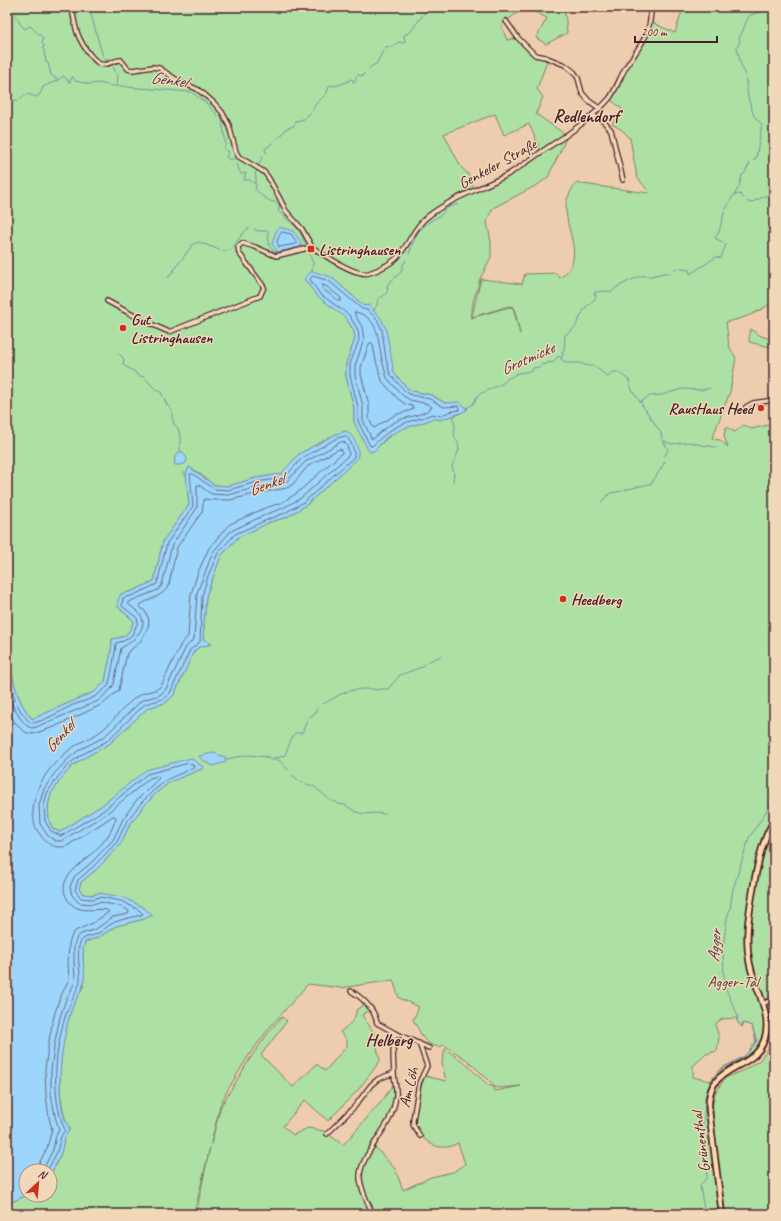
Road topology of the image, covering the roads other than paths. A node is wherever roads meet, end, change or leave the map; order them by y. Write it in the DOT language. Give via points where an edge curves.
graph roads {
  1 [pos="72,7"];
  2 [pos="651,7"];
  3 [pos="506,21"];
  4 [pos="600,108"];
  5 [pos="592,115"];
  6 [pos="623,180"];
  7 [pos="312,247"];
  8 [pos="107,301"];
  9 [pos="774,400"];
  10 [pos="746,407"];
  11 [pos="774,821"];
  12 [pos="352,991"];
  13 [pos="774,999"];
  14 [pos="762,1004"];
  15 [pos="395,1033"];
  16 [pos="419,1043"];
  17 [pos="429,1048"];
  18 [pos="394,1073"];
  19 [pos="327,1134"];
  20 [pos="420,1136"];
  21 [pos="373,1214"];
  22 [pos="722,1214"];
  1 -- 7 [label="street" via="75,28 82,45 100,64 105,65 117,59 133,70 159,68 180,82 197,89 214,103 229,125 239,157 268,177 286,211 302,229"];
  2 -- 4 [label="street, Genkeler Straße" via="649,30 644,40 610,98"];
  3 -- 4 [label="street" via="535,55 565,65 574,72 582,93"];
  4 -- 5 [label="street, Genkeler Straße"];
  5 -- 6 [label="street" via="603,121 610,130"];
  5 -- 7 [label="street, Genkeler Straße" via="507,175 452,201 426,218 419,224 399,256 391,263 368,273 357,272"];
  7 -- 8 [label="street" via="276,256 242,244 238,247 239,253 264,287 260,296 168,332"];
  9 -- 10 [label="street" via="753,403"];
  11 -- 14 [label="main road" via="760,853 748,925 749,958"];
  12 -- 15 [label="street" via="363,999 376,1015 377,1023"];
  13 -- 14 [label="street"];
  14 -- 22 [label="main road, Grünenthal" via="767,1027 761,1047 747,1061 720,1076 709,1098"];
  15 -- 16 [label="street"];
  15 -- 18 [label="street"];
  16 -- 17 [label="street"];
  16 -- 20 [label="street, Am Löh" via="427,1066 420,1083 412,1120"];
  18 -- 19 [label="street" via="378,1079 371,1085 355,1106"];
  18 -- 21 [label="street" via="397,1089 389,1119 360,1175"];
}
